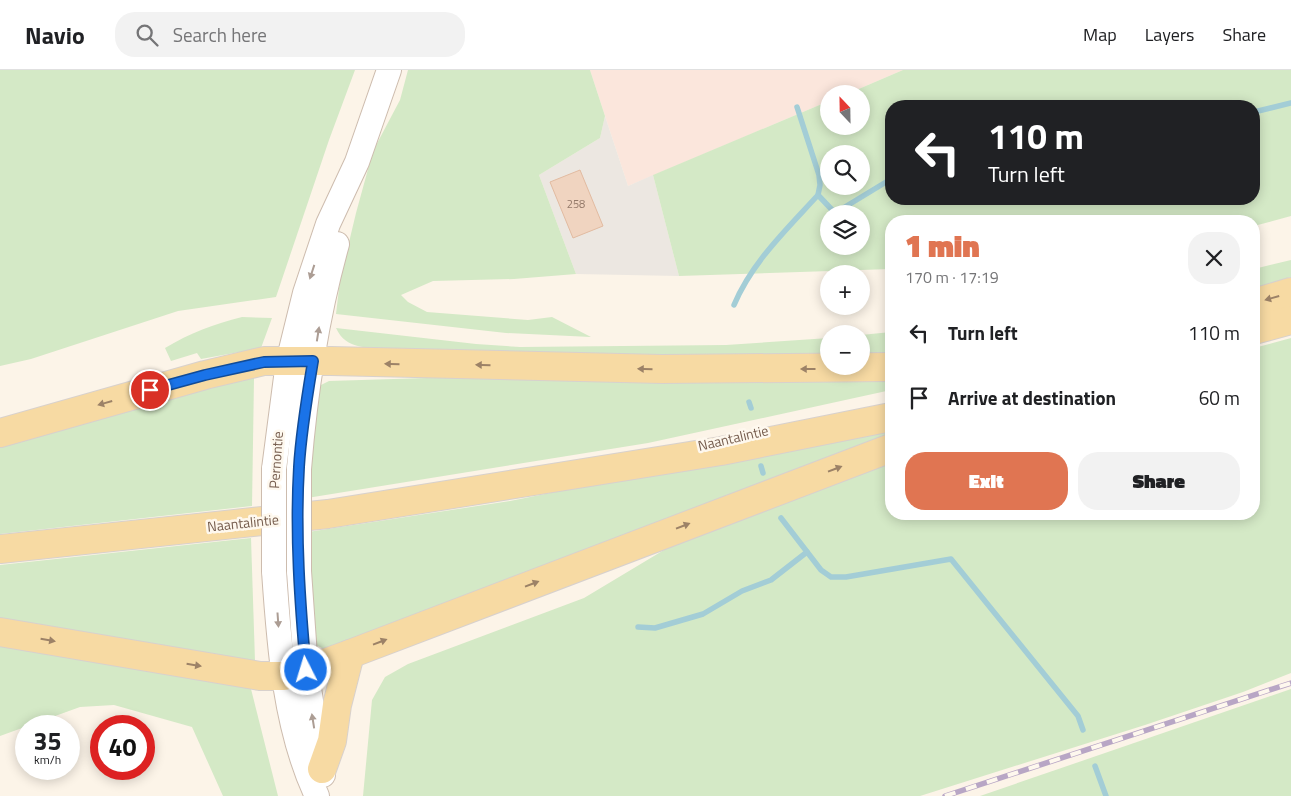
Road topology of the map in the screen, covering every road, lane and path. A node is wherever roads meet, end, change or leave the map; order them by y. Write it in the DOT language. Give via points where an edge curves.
graph roads {
  1 [pos="389,70"];
  2 [pos="1291,292"];
  3 [pos="1260,301"];
  4 [pos="1291,320"];
  5 [pos="1260,328"];
  6 [pos="301,361"];
  7 [pos="885,366"];
  8 [pos="885,402"];
  9 [pos="885,418"];
  10 [pos="0,433"];
  11 [pos="885,450"];
  12 [pos="574,474"];
  13 [pos="0,549"];
  14 [pos="0,632"];
  15 [pos="350,654"];
  16 [pos="295,673"];
  17 [pos="322,768"];
  18 [pos="317,796"];
  19 [pos="324,796"];
  1 -- 6 [label="street, Pernontie" via="357,162 324,299"];
  2 -- 3 [label="main road, one-way"];
  4 -- 5 [label="main road"];
  7 -- 6 [label="main road, one-way" via="662,369"];
  6 -- 10 [label="main road, one-way" via="264,362 205,375"];
  6 -- 16 [label="street, Pernontie, bridge" via="303,424 299,469"];
  6 -- 16 [label="street, Pernontie, one-way, bridge" via="274,469 274,572 278,630"];
  8 -- 12 [label="main road, Naantalintie"];
  9 -- 12 [label="main road, Naantalintie" via="721,451"];
  15 -- 11 [label="main road, one-way"];
  12 -- 13 [label="main road, Naantalintie" via="328,514"];
  14 -- 16 [label="main road, one-way" via="260,676"];
  15 -- 16 [label="main road"];
  15 -- 17 [label="main road" via="332,741"];
  17 -- 16 [label="street, Pernontie, one-way" via="315,733"];
  16 -- 18 [label="street, Pernontie" via="298,740"];
  17 -- 19 [label="street, Pernontie"];
}
